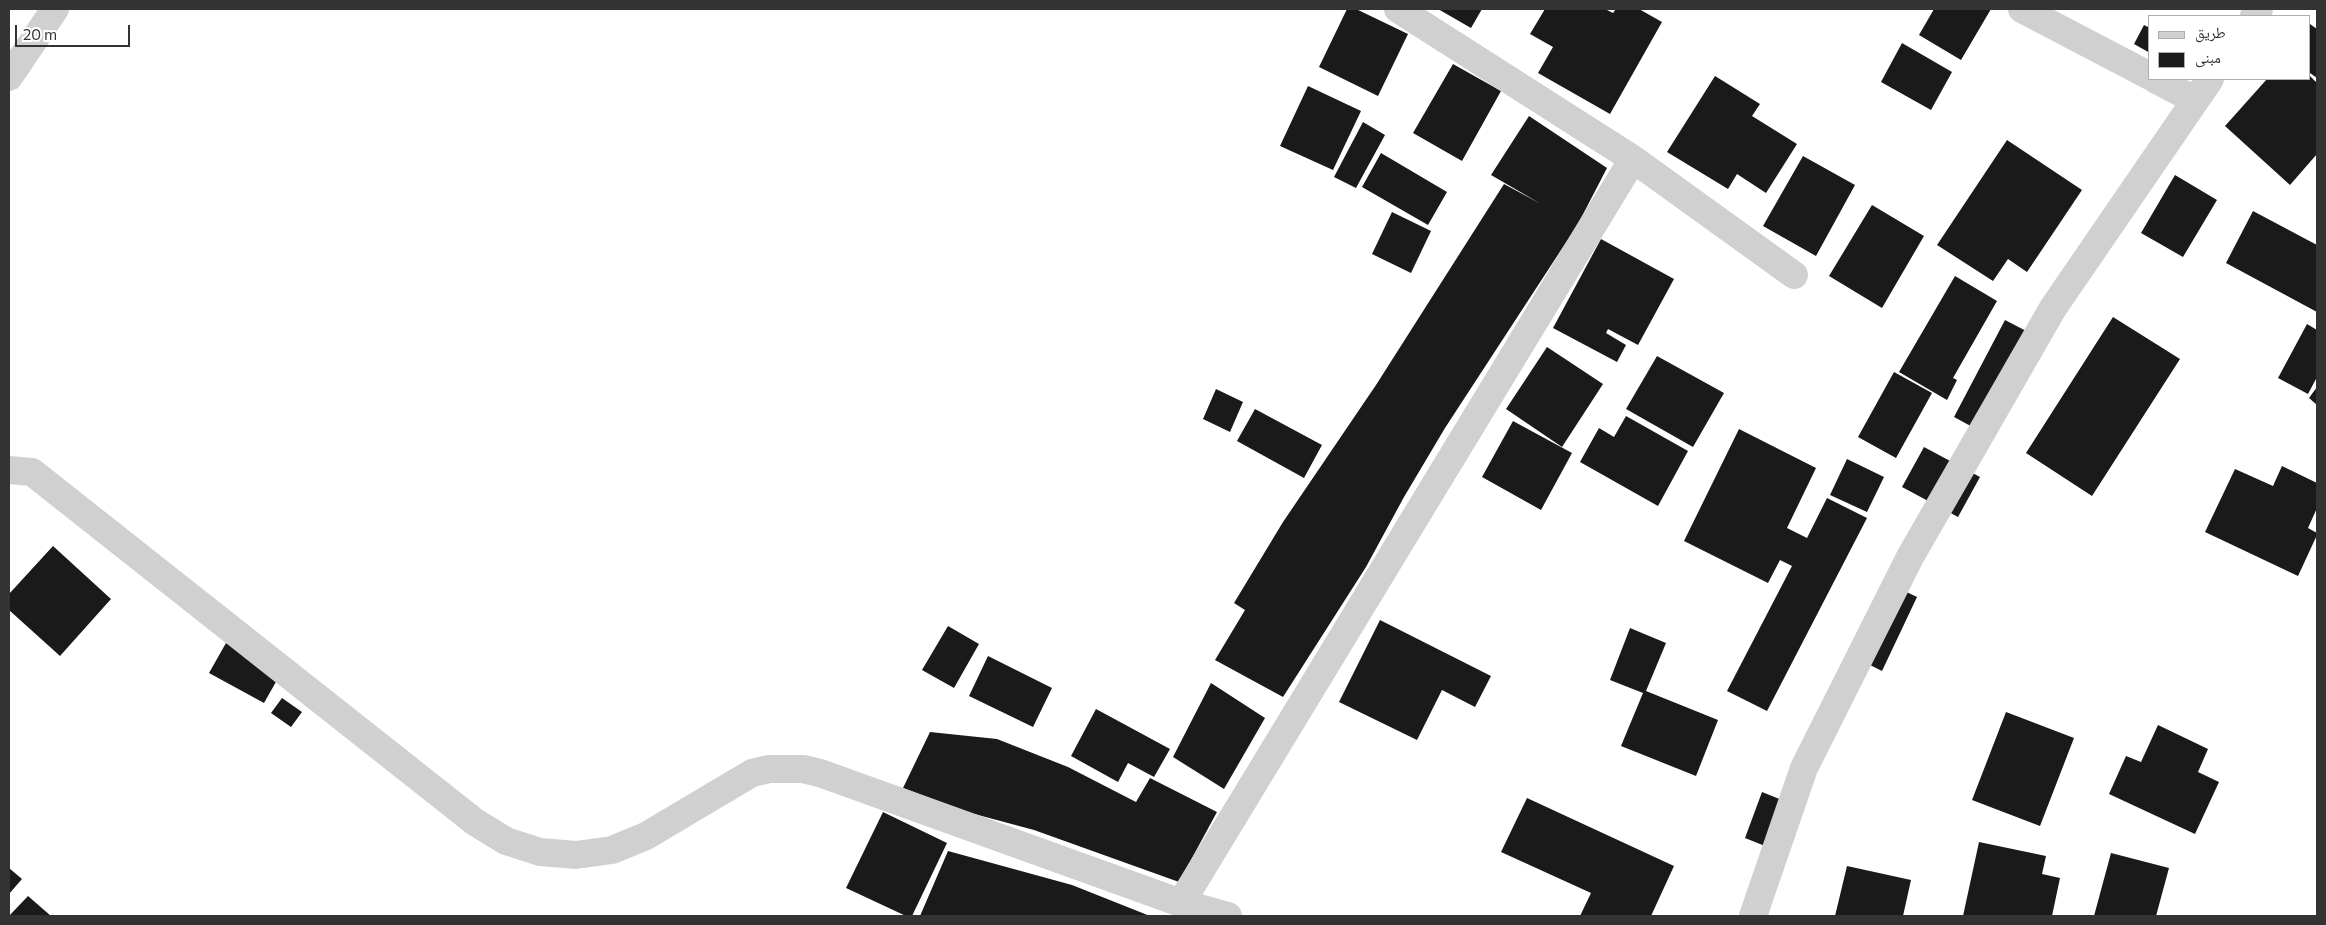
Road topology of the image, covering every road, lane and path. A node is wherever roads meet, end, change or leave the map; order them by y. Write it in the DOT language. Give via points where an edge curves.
graph roads {
  1 [pos="55,9"];
  2 [pos="1398,9"];
  3 [pos="2022,9"];
  4 [pos="2148,75"];
  5 [pos="9,78"];
  6 [pos="2159,80"];
  7 [pos="2203,90"];
  8 [pos="1633,159"];
  9 [pos="1794,275"];
  10 [pos="9,470"];
  11 [pos="1181,903"];
  12 [pos="1228,916"];
  13 [pos="1753,916"];
  1 -- 5 [label="street"];
  2 -- 8 [label="street"];
  3 -- 4 [label="street"];
  6 -- 7 [label="street"];
  7 -- 13 [label="street" via="2053,308 1910,557 1804,768"];
  8 -- 9 [label="street"];
  8 -- 11 [label="street"];
  10 -- 11 [label="street" via="32,472 475,822 506,841 558,854 612,850 646,836 752,773 786,767 820,773"];
  11 -- 12 [label="street"];
}
